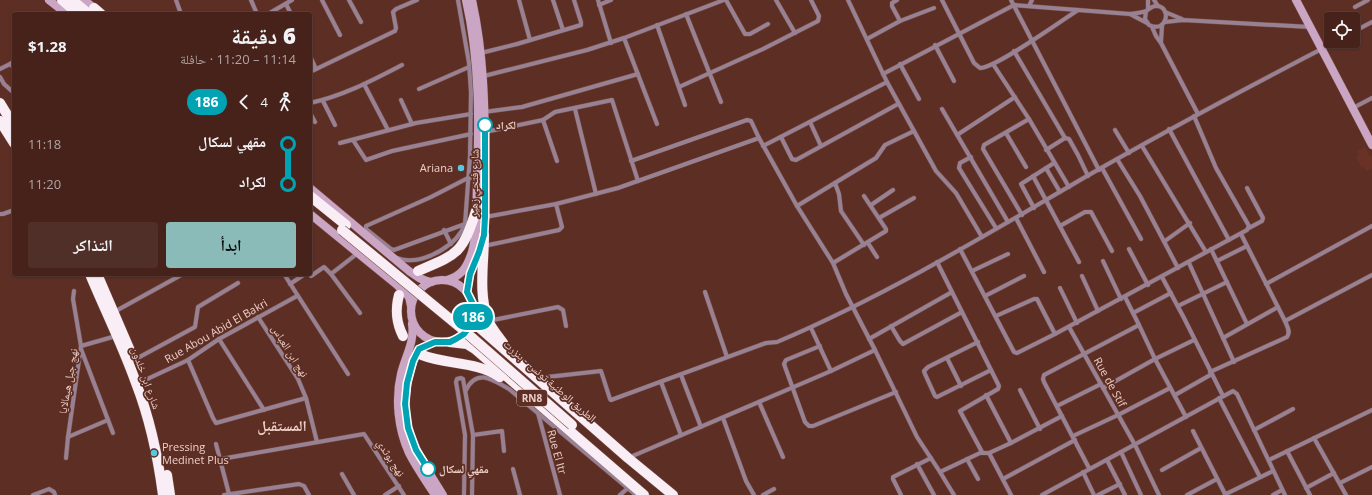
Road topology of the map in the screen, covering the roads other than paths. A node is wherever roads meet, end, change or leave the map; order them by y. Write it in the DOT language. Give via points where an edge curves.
graph roads {
  1 [pos="50,0"];
  2 [pos="62,0"];
  3 [pos="72,0"];
  4 [pos="84,0"];
  5 [pos="176,0"];
  6 [pos="251,0"];
  7 [pos="292,0"];
  8 [pos="322,0"];
  9 [pos="349,0"];
  10 [pos="417,0"];
  11 [pos="458,0"];
  12 [pos="466,0"];
  13 [pos="472,0"];
  14 [pos="519,0"];
  15 [pos="553,0"];
  16 [pos="574,0"];
  17 [pos="611,0"];
  18 [pos="725,0"];
  19 [pos="776,0"];
  20 [pos="811,0"];
  21 [pos="848,0"];
  22 [pos="897,0"];
  23 [pos="942,0"];
  24 [pos="1011,0"];
  25 [pos="1032,0"];
  26 [pos="1148,0"];
  27 [pos="1154,0"];
  28 [pos="1368,0"];
  29 [pos="1298,1"];
  30 [pos="598,2"];
  31 [pos="286,4"];
  32 [pos="1014,5"];
  33 [pos="1029,6"];
  34 [pos="1158,6"];
  35 [pos="934,8"];
  36 [pos="1355,8"];
  37 [pos="1078,10"];
  38 [pos="1147,10"];
  39 [pos="65,12"];
  40 [pos="77,12"];
  41 [pos="94,12"];
  42 [pos="95,12"];
  43 [pos="180,12"];
  44 [pos="256,12"];
  45 [pos="272,12"];
  46 [pos="290,12"];
  47 [pos="1166,12"];
  48 [pos="686,14"];
  49 [pos="1130,14"];
  50 [pos="1183,20"];
  51 [pos="900,21"];
  52 [pos="361,22"];
  53 [pos="1372,22"];
  54 [pos="1147,23"];
  55 [pos="768,24"];
  56 [pos="1163,24"];
  57 [pos="657,25"];
  58 [pos="1152,27"];
  59 [pos="1310,27"];
  60 [pos="1360,28"];
  61 [pos="563,30"];
  62 [pos="795,33"];
  63 [pos="959,34"];
  64 [pos="340,35"];
  65 [pos="624,38"];
  66 [pos="867,39"];
  67 [pos="530,40"];
  68 [pos="1032,40"];
  69 [pos="611,43"];
  70 [pos="1161,43"];
  71 [pos="935,45"];
  72 [pos="1324,48"];
  73 [pos="1321,49"];
  74 [pos="1014,51"];
  75 [pos="481,53"];
  76 [pos="312,60"];
  77 [pos="12,62"];
  78 [pos="900,64"];
  79 [pos="993,64"];
  80 [pos="402,65"];
  81 [pos="469,67"];
  82 [pos="0,69"];
  83 [pos="316,69"];
  84 [pos="312,71"];
  85 [pos="709,73"];
  86 [pos="638,74"];
  87 [pos="883,74"];
  88 [pos="484,76"];
  89 [pos="0,77"];
  90 [pos="954,81"];
  91 [pos="887,82"];
  92 [pos="364,84"];
  93 [pos="679,86"];
  94 [pos="419,89"];
  95 [pos="12,91"];
  96 [pos="1015,97"];
  97 [pos="1372,98"];
  98 [pos="919,99"];
  99 [pos="402,100"];
  100 [pos="323,101"];
  101 [pos="720,102"];
  102 [pos="0,103"];
  103 [pos="312,104"];
  104 [pos="898,104"];
  105 [pos="685,105"];
  106 [pos="1353,108"];
  107 [pos="575,109"];
  108 [pos="942,109"];
  109 [pos="484,112"];
  110 [pos="471,114"];
  111 [pos="1196,115"];
  112 [pos="312,117"];
  113 [pos="1029,119"];
  114 [pos="543,120"];
  115 [pos="0,121"];
  116 [pos="315,122"];
  117 [pos="810,122"];
  118 [pos="12,123"];
  119 [pos="412,124"];
  120 [pos="657,124"];
  121 [pos="335,125"];
  122 [pos="1169,129"];
  123 [pos="388,130"];
  124 [pos="1115,130"];
  125 [pos="914,131"];
  126 [pos="485,132"];
  127 [pos="1006,133"];
  128 [pos="471,134"];
  129 [pos="957,135"];
  130 [pos="759,138"];
  131 [pos="781,138"];
  132 [pos="1065,138"];
  133 [pos="12,140"];
  134 [pos="353,140"];
  135 [pos="340,144"];
  136 [pos="1372,145"];
  137 [pos="763,146"];
  138 [pos="821,146"];
  139 [pos="1142,146"];
  140 [pos="1046,150"];
  141 [pos="1129,153"];
  142 [pos="971,157"];
  143 [pos="1117,159"];
  144 [pos="557,161"];
  145 [pos="631,161"];
  146 [pos="1054,163"];
  147 [pos="1026,167"];
  148 [pos="1046,168"];
  149 [pos="1100,169"];
  150 [pos="1033,176"];
  151 [pos="1088,176"];
  152 [pos="477,177"];
  153 [pos="468,178"];
  154 [pos="638,181"];
  155 [pos="835,183"];
  156 [pos="1069,187"];
  157 [pos="1247,188"];
  158 [pos="312,190"];
  159 [pos="894,190"];
  160 [pos="1060,192"];
  161 [pos="596,194"];
  162 [pos="864,196"];
  163 [pos="312,198"];
  164 [pos="914,198"];
  165 [pos="1046,200"];
  166 [pos="556,204"];
  167 [pos="871,205"];
  168 [pos="312,206"];
  169 [pos="797,206"];
  170 [pos="1034,208"];
  171 [pos="12,211"];
  172 [pos="476,211"];
  173 [pos="0,214"];
  174 [pos="1022,214"];
  175 [pos="312,216"];
  176 [pos="485,217"];
  177 [pos="879,218"];
  178 [pos="1016,218"];
  179 [pos="1008,222"];
  180 [pos="1190,223"];
  181 [pos="465,224"];
  182 [pos="1060,226"];
  183 [pos="1372,226"];
  184 [pos="344,228"];
  185 [pos="996,228"];
  186 [pos="1249,228"];
  187 [pos="444,230"];
  188 [pos="1241,234"];
  189 [pos="484,235"];
  190 [pos="982,237"];
  191 [pos="1141,239"];
  192 [pos="1229,240"];
  193 [pos="1165,241"];
  194 [pos="868,243"];
  195 [pos="451,244"];
  196 [pos="864,245"];
  197 [pos="484,246"];
  198 [pos="1247,246"];
  199 [pos="960,249"];
  200 [pos="1129,249"];
  201 [pos="1211,249"];
  202 [pos="1112,251"];
  203 [pos="1206,252"];
  204 [pos="358,253"];
  205 [pos="1008,254"];
  206 [pos="394,257"];
  207 [pos="877,257"];
  208 [pos="1103,261"];
  209 [pos="1217,261"];
  210 [pos="937,262"];
  211 [pos="1078,262"];
  212 [pos="833,263"];
  213 [pos="1188,263"];
  214 [pos="1178,268"];
  215 [pos="972,270"];
  216 [pos="418,271"];
  217 [pos="1044,272"];
  218 [pos="331,274"];
  219 [pos="312,275"];
  220 [pos="1372,275"];
  221 [pos="91,276"];
  222 [pos="98,276"];
  223 [pos="179,276"];
  224 [pos="285,276"];
  225 [pos="302,276"];
  226 [pos="1024,276"];
  227 [pos="1082,276"];
  228 [pos="1162,277"];
  229 [pos="447,280"];
  230 [pos="431,282"];
  231 [pos="1227,282"];
  232 [pos="238,283"];
  233 [pos="290,284"];
  234 [pos="1266,284"];
  235 [pos="1148,285"];
  236 [pos="1060,288"];
  237 [pos="74,291"];
  238 [pos="467,292"];
  239 [pos="705,292"];
  240 [pos="952,292"];
  241 [pos="1171,293"];
  242 [pos="1203,294"];
  243 [pos="399,295"];
  244 [pos="297,296"];
  245 [pos="985,296"];
  246 [pos="1123,298"];
  247 [pos="1178,306"];
  248 [pos="1278,307"];
  249 [pos="853,308"];
  250 [pos="1098,311"];
  251 [pos="114,312"];
  252 [pos="962,312"];
  253 [pos="360,313"];
  254 [pos="1133,313"];
  255 [pos="411,315"];
  256 [pos="996,316"];
  257 [pos="258,317"];
  258 [pos="473,318"];
  259 [pos="488,321"];
  260 [pos="1285,321"];
  261 [pos="1076,323"];
  262 [pos="1248,324"];
  263 [pos="1139,325"];
  264 [pos="566,326"];
  265 [pos="891,326"];
  266 [pos="1069,327"];
  267 [pos="810,328"];
  268 [pos="120,334"];
  269 [pos="1056,334"];
  270 [pos="403,336"];
  271 [pos="1223,338"];
  272 [pos="219,339"];
  273 [pos="869,339"];
  274 [pos="1194,340"];
  275 [pos="435,342"];
  276 [pos="450,342"];
  277 [pos="978,342"];
  278 [pos="820,346"];
  279 [pos="81,348"];
  280 [pos="875,350"];
  281 [pos="1084,354"];
  282 [pos="422,355"];
  283 [pos="727,357"];
  284 [pos="947,358"];
  285 [pos="1155,359"];
  286 [pos="134,360"];
  287 [pos="188,360"];
  288 [pos="1234,362"];
  289 [pos="990,370"];
  290 [pos="529,371"];
  291 [pos="831,371"];
  292 [pos="1211,373"];
  293 [pos="348,374"];
  294 [pos="681,375"];
  295 [pos="538,378"];
  296 [pos="143,381"];
  297 [pos="661,382"];
  298 [pos="961,386"];
  299 [pos="1102,386"];
  300 [pos="792,388"];
  301 [pos="1170,388"];
  302 [pos="522,390"];
  303 [pos="1020,390"];
  304 [pos="466,391"];
  305 [pos="896,392"];
  306 [pos="986,395"];
  307 [pos="1175,395"];
  308 [pos="1221,397"];
  309 [pos="306,398"];
  310 [pos="759,402"];
  311 [pos="1057,406"];
  312 [pos="264,410"];
  313 [pos="1293,410"];
  314 [pos="1372,410"];
  315 [pos="538,413"];
  316 [pos="1118,415"];
  317 [pos="1062,416"];
  318 [pos="1186,416"];
  319 [pos="723,418"];
  320 [pos="108,420"];
  321 [pos="574,423"];
  322 [pos="701,427"];
  323 [pos="1040,429"];
  324 [pos="1254,430"];
  325 [pos="1193,431"];
  326 [pos="113,433"];
  327 [pos="473,435"];
  328 [pos="681,435"];
  329 [pos="68,438"];
  330 [pos="1074,438"];
  331 [pos="1314,438"];
  332 [pos="317,442"];
  333 [pos="1011,443"];
  334 [pos="216,444"];
  335 [pos="1135,445"];
  336 [pos="1201,448"];
  337 [pos="504,451"];
  338 [pos="1288,451"];
  339 [pos="982,452"];
  340 [pos="1121,452"];
  341 [pos="989,453"];
  342 [pos="783,457"];
  343 [pos="66,458"];
  344 [pos="628,458"];
  345 [pos="931,458"];
  346 [pos="221,459"];
  347 [pos="967,459"];
  348 [pos="1107,460"];
  349 [pos="1269,460"];
  350 [pos="917,464"];
  351 [pos="1372,467"];
  352 [pos="1090,468"];
  353 [pos="513,469"];
  354 [pos="1162,470"];
  355 [pos="1273,471"];
  356 [pos="940,472"];
  357 [pos="1083,472"];
  358 [pos="1334,473"];
  359 [pos="342,474"];
  360 [pos="1260,477"];
  361 [pos="978,479"];
  362 [pos="1003,479"];
  363 [pos="1217,479"];
  364 [pos="1340,483"];
  365 [pos="1120,484"];
  366 [pos="399,486"];
  367 [pos="628,488"];
  368 [pos="1306,488"];
  369 [pos="774,489"];
  370 [pos="1282,490"];
  371 [pos="623,494"];
  372 [pos="1157,494"];
  373 [pos="33,495"];
  374 [pos="55,495"];
  375 [pos="163,495"];
  376 [pos="170,495"];
  377 [pos="227,495"];
  378 [pos="309,495"];
  379 [pos="354,495"];
  380 [pos="385,495"];
  381 [pos="404,495"];
  382 [pos="435,495"];
  383 [pos="443,495"];
  384 [pos="464,495"];
  385 [pos="472,495"];
  386 [pos="520,495"];
  387 [pos="560,495"];
  388 [pos="636,495"];
  389 [pos="644,495"];
  390 [pos="652,495"];
  391 [pos="662,495"];
  392 [pos="673,495"];
  393 [pos="754,495"];
  394 [pos="763,495"];
  395 [pos="901,495"];
  396 [pos="934,495"];
  397 [pos="954,495"];
  398 [pos="1011,495"];
  399 [pos="1042,495"];
  400 [pos="1094,495"];
  401 [pos="1098,495"];
  402 [pos="1125,495"];
  403 [pos="1141,495"];
  404 [pos="1187,495"];
  405 [pos="1273,495"];
  406 [pos="1285,495"];
  407 [pos="1310,495"];
  408 [pos="1346,495"];
  1 -- 39 [label="street"];
  2 -- 40 [label="highway"];
  3 -- 41 [label="highway"];
  4 -- 42 [label="street"];
  5 -- 43 [label="street"];
  6 -- 44 [label="street"];
  7 -- 31 [label="street"];
  8 -- 64 [label="street"];
  9 -- 52 [label="street"];
  10 -- 83 [label="street" via="393,12 395,31"];
  11 -- 81 [label="street"];
  12 -- 152 [label="street, شارع فتحي زهير" via="477,77"];
  13 -- 75 [label="street, شارع فتحي زهير"];
  14 -- 67 [label="street"];
  15 -- 61 [label="street"];
  16 -- 61 [label="street" via="582,24"];
  17 -- 30 [label="street"];
  18 -- 48 [label="street"];
  18 -- 55 [label="street" via="745,34"];
  19 -- 62 [label="street"];
  20 -- 62 [label="street" via="820,20"];
  21 -- 66 [label="street"];
  22 -- 51 [label="street" via="892,6"];
  23 -- 63 [label="street"];
  24 -- 32 [label="street"];
  25 -- 33 [label="street"];
  26 -- 38 [label="street"];
  27 -- 34 [label="street"];
  28 -- 36 [label="street"];
  29 -- 59 [label="street"];
  30 -- 69 [label="street"];
  31 -- 45 [label="street"];
  31 -- 46 [label="street"];
  32 -- 33 [label="street"];
  32 -- 63 [label="street"];
  32 -- 68 [label="street"];
  33 -- 37 [label="street"];
  34 -- 38 [label="street"];
  34 -- 47 [label="street"];
  35 -- 51 [label="street"];
  37 -- 49 [label="street"];
  37 -- 68 [label="street"];
  38 -- 49 [label="street"];
  38 -- 54 [label="street"];
  47 -- 50 [label="street"];
  47 -- 56 [label="street"];
  48 -- 57 [label="street"];
  48 -- 85 [label="street"];
  49 -- 54 [label="street"];
  50 -- 56 [label="street"];
  50 -- 59 [label="street"];
  51 -- 66 [label="street"];
  53 -- 60 [label="street"];
  54 -- 58 [label="street"];
  56 -- 58 [label="street"];
  56 -- 70 [label="street"];
  57 -- 65 [label="street"];
  57 -- 93 [label="street"];
  58 -- 70 [label="street"];
  59 -- 73 [label="street"];
  61 -- 67 [label="street"];
  62 -- 85 [label="street"];
  63 -- 71 [label="street"];
  63 -- 79 [label="street" via="976,66 984,68"];
  65 -- 69 [label="street"];
  65 -- 86 [label="street"];
  66 -- 87 [label="street"];
  67 -- 75 [label="street"];
  68 -- 74 [label="street"];
  68 -- 149 [label="street"];
  69 -- 88 [label="street"];
  70 -- 111 [label="street"];
  71 -- 78 [label="street"];
  71 -- 90 [label="street"];
  72 -- 73 [label="street"];
  73 -- 106 [label="street"];
  73 -- 111 [label="street"];
  74 -- 79 [label="street"];
  74 -- 132 [label="street"];
  75 -- 88 [label="street, شارع فتحي زهير"];
  76 -- 83 [label="street"];
  77 -- 82 [label="street"];
  78 -- 87 [label="street"];
  78 -- 98 [label="street"];
  79 -- 96 [label="street"];
  80 -- 92 [label="street"];
  81 -- 94 [label="street"];
  81 -- 110 [label="street"];
  83 -- 84 [label="street"];
  85 -- 93 [label="street"];
  85 -- 101 [label="street"];
  86 -- 109 [label="street" via="522,107"];
  86 -- 120 [label="street"];
  87 -- 91 [label="street"];
  88 -- 109 [label="street, شارع فتحي زهير"];
  89 -- 95 [label="street"];
  91 -- 104 [label="street"];
  91 -- 117 [label="street"];
  92 -- 100 [label="street"];
  92 -- 123 [label="street"];
  93 -- 105 [label="street"];
  96 -- 113 [label="street"];
  96 -- 129 [label="street"];
  97 -- 106 [label="street"];
  99 -- 119 [label="street"];
  100 -- 103 [label="street"];
  100 -- 121 [label="street"];
  102 -- 118 [label="highway"];
  104 -- 125 [label="street"];
  104 -- 138 [label="street"];
  106 -- 136 [label="street"];
  107 -- 114 [label="street" via="555,112"];
  107 -- 145 [label="street" via="612,100"];
  107 -- 161 [label="street"];
  108 -- 129 [label="street"];
  109 -- 126 [label="street, شارع فتحي زهير"];
  110 -- 119 [label="street"];
  110 -- 128 [label="street"];
  111 -- 122 [label="street"];
  111 -- 186 [label="street" via="1216,168"];
  112 -- 116 [label="street"];
  113 -- 127 [label="street"];
  113 -- 140 [label="street"];
  114 -- 126 [label="street"];
  114 -- 144 [label="street"];
  115 -- 133 [label="highway"];
  117 -- 131 [label="street"];
  117 -- 138 [label="street"];
  119 -- 123 [label="street"];
  122 -- 139 [label="street"];
  122 -- 192 [label="street"];
  123 -- 134 [label="street"];
  124 -- 141 [label="street"];
  125 -- 155 [label="street" via="885,145 876,158"];
  125 -- 190 [label="street" via="936,171 956,193"];
  126 -- 176 [label="street, شارع فتحي زهير"];
  127 -- 147 [label="street"];
  127 -- 174 [label="street" via="984,145 983,149"];
  128 -- 134 [label="street" via="392,150 366,160"];
  128 -- 153 [label="street"];
  129 -- 142 [label="street"];
  130 -- 137 [label="street"];
  130 -- 145 [label="street" via="753,123 747,120"];
  130 -- 154 [label="street"];
  131 -- 137 [label="street"];
  131 -- 138 [label="street" via="793,160"];
  132 -- 140 [label="street"];
  132 -- 151 [label="street" via="1073,145"];
  134 -- 135 [label="street"];
  137 -- 169 [label="street"];
  139 -- 141 [label="street"];
  139 -- 180 [label="street"];
  140 -- 146 [label="street"];
  141 -- 143 [label="street"];
  142 -- 179 [label="street"];
  142 -- 185 [label="street" via="960,163 959,168"];
  143 -- 149 [label="street"];
  143 -- 193 [label="street"];
  145 -- 154 [label="street"];
  146 -- 148 [label="street"];
  146 -- 156 [label="street"];
  148 -- 150 [label="street"];
  148 -- 160 [label="street"];
  149 -- 151 [label="street"];
  149 -- 191 [label="street"];
  150 -- 165 [label="street"];
  150 -- 170 [label="street" via="1021,185"];
  151 -- 156 [label="street"];
  152 -- 153 [label="street"];
  152 -- 172 [label="street, شارع فتحي زهير"];
  153 -- 181 [label="street"];
  153 -- 187 [label="street" via="366,226 366,229 391,250"];
  154 -- 161 [label="street"];
  155 -- 169 [label="street"];
  155 -- 196 [label="street" via="841,211"];
  156 -- 160 [label="street"];
  157 -- 186 [label="street" via="1264,218"];
  158 -- 206 [label="street"];
  159 -- 167 [label="street"];
  160 -- 165 [label="street"];
  161 -- 166 [label="street"];
  162 -- 167 [label="street"];
  163 -- 184 [label="highway, الطريق الوطنية تونس - بنزرت / RN8"];
  164 -- 177 [label="street"];
  165 -- 170 [label="street"];
  165 -- 182 [label="street"];
  166 -- 176 [label="street"];
  166 -- 197 [label="street" via="562,226 559,230"];
  167 -- 177 [label="street"];
  168 -- 184 [label="highway, الطريق الوطنية تونس - بنزرت / RN8"];
  169 -- 212 [label="street"];
  170 -- 174 [label="street"];
  171 -- 173 [label="street"];
  172 -- 216 [label="highway" via="466,240 457,252"];
  172 -- 229 [label="street, شارع فتحي زهير" via="472,252 461,274"];
  174 -- 178 [label="street"];
  175 -- 204 [label="street"];
  176 -- 189 [label="street, شارع فتحي زهير"];
  177 -- 194 [label="street" via="886,231"];
  178 -- 179 [label="street"];
  178 -- 217 [label="street"];
  179 -- 185 [label="street"];
  180 -- 193 [label="street"];
  180 -- 203 [label="street"];
  181 -- 187 [label="street"];
  181 -- 195 [label="street"];
  182 -- 202 [label="street" via="1085,212 1091,212"];
  182 -- 211 [label="street"];
  183 -- 234 [label="street"];
  184 -- 321 [label="highway, الطريق الوطنية تونس - بنزرت / RN8, bridge"];
  185 -- 190 [label="street"];
  186 -- 188 [label="street"];
  187 -- 195 [label="street"];
  188 -- 192 [label="street"];
  188 -- 198 [label="street"];
  189 -- 197 [label="highway"];
  189 -- 238 [label="street, شارع فتحي زهير" via="470,274"];
  190 -- 199 [label="street"];
  192 -- 201 [label="street"];
  193 -- 214 [label="street"];
  194 -- 196 [label="street"];
  194 -- 207 [label="street"];
  195 -- 206 [label="street" via="417,259"];
  196 -- 212 [label="street"];
  197 -- 259 [label="highway" via="483,293"];
  198 -- 209 [label="street"];
  198 -- 234 [label="street"];
  199 -- 210 [label="street"];
  199 -- 215 [label="street"];
  200 -- 235 [label="street"];
  201 -- 203 [label="street"];
  201 -- 209 [label="street"];
  203 -- 213 [label="street"];
  204 -- 218 [label="street"];
  204 -- 255 [label="street" via="409,297"];
  205 -- 215 [label="street"];
  206 -- 230 [label="street" via="421,279"];
  208 -- 246 [label="street"];
  209 -- 231 [label="street"];
  210 -- 240 [label="street"];
  210 -- 249 [label="street"];
  212 -- 249 [label="street"];
  213 -- 214 [label="street"];
  213 -- 242 [label="street"];
  214 -- 228 [label="street"];
  215 -- 245 [label="street"];
  218 -- 219 [label="street" via="324,267"];
  218 -- 253 [label="street"];
  220 -- 260 [label="street"];
  221 -- 268 [label="highway, شارع ابن خلدون"];
  222 -- 251 [label="highway, شارع ابن خلدون"];
  223 -- 251 [label="street"];
  224 -- 233 [label="street"];
  225 -- 233 [label="street"];
  226 -- 245 [label="street"];
  227 -- 250 [label="street"];
  228 -- 235 [label="street"];
  228 -- 241 [label="street"];
  229 -- 230 [label="street"];
  229 -- 238 [label="street" via="462,286"];
  230 -- 255 [label="street" via="416,293"];
  231 -- 242 [label="street"];
  231 -- 262 [label="street"];
  232 -- 286 [label="street" via="198,307 195,327"];
  233 -- 244 [label="street"];
  234 -- 248 [label="street"];
  235 -- 246 [label="street"];
  236 -- 261 [label="street"];
  237 -- 279 [label="street"];
  238 -- 258 [label="street" via="473,304"];
  239 -- 283 [label="street"];
  240 -- 252 [label="street"];
  240 -- 265 [label="street"];
  241 -- 247 [label="street"];
  241 -- 254 [label="street"];
  242 -- 247 [label="street"];
  242 -- 271 [label="street"];
  243 -- 270 [label="highway" via="396,315"];
  244 -- 257 [label="street, Rue Abou Abid El Bakri"];
  244 -- 293 [label="street"];
  245 -- 256 [label="street"];
  246 -- 250 [label="street"];
  246 -- 254 [label="street"];
  247 -- 274 [label="street"];
  248 -- 260 [label="street"];
  248 -- 262 [label="street"];
  249 -- 267 [label="street"];
  249 -- 273 [label="street"];
  250 -- 261 [label="street"];
  251 -- 268 [label="highway, شارع ابن خلدون"];
  252 -- 265 [label="street" via="903,344"];
  252 -- 277 [label="street"];
  254 -- 263 [label="street"];
  255 -- 275 [label="street" via="420,333"];
  255 -- 382 [label="street" via="414,332 400,377 398,414 406,446"];
  256 -- 269 [label="street" via="1037,299"];
  256 -- 269 [label="street" via="1014,352 1017,353"];
  257 -- 272 [label="street, Rue Abou Abid El Bakri"];
  257 -- 309 [label="street, نهج ابن العباس" via="298,378"];
  258 -- 276 [label="street" via="464,334"];
  258 -- 290 [label="highway" via="481,329"];
  259 -- 264 [label="street" via="558,307 563,310"];
  259 -- 290 [label="highway" via="504,345"];
  260 -- 288 [label="street" via="1289,332 1287,337"];
  261 -- 266 [label="street"];
  262 -- 271 [label="street"];
  263 -- 281 [label="street"];
  263 -- 285 [label="street"];
  265 -- 273 [label="street"];
  266 -- 269 [label="street"];
  266 -- 281 [label="street, Rue de Stif"];
  267 -- 278 [label="street"];
  267 -- 283 [label="street" via="774,343 766,342"];
  268 -- 279 [label="street, نهج جبل هيمالايا"];
  268 -- 286 [label="highway, شارع ابن خلدون"];
  268 -- 375 [label="highway, شارع ابن خلدون" via="158,457"];
  271 -- 288 [label="street"];
  272 -- 287 [label="street, Rue Abou Abid El Bakri"];
  272 -- 312 [label="street"];
  273 -- 280 [label="street"];
  274 -- 285 [label="street"];
  274 -- 292 [label="street"];
  275 -- 276 [label="street"];
  275 -- 383 [label="street" via="422,347 415,357 407,383 405,404 413,443"];
  276 -- 302 [label="highway, RN8" via="467,344"];
  277 -- 284 [label="street"];
  277 -- 289 [label="street"];
  278 -- 291 [label="street"];
  278 -- 300 [label="street" via="784,362"];
  279 -- 320 [label="street"];
  279 -- 329 [label="street, نهج جبل هيمالايا"];
  280 -- 291 [label="street"];
  280 -- 305 [label="street"];
  281 -- 299 [label="street, Rue de Stif"];
  281 -- 311 [label="street" via="1044,375 1044,382"];
  282 -- 302 [label="highway, RN8" via="492,371"];
  283 -- 294 [label="street"];
  284 -- 298 [label="street"];
  284 -- 298 [label="street" via="924,371 935,396 938,397"];
  285 -- 299 [label="street"];
  285 -- 301 [label="street"];
  286 -- 296 [label="highway, شارع ابن خلدون"];
  287 -- 296 [label="street, Rue Abou Abid El Bakri"];
  287 -- 312 [label="street" via="215,422"];
  288 -- 292 [label="street"];
  289 -- 298 [label="street"];
  289 -- 306 [label="street" via="999,387"];
  290 -- 295 [label="highway"];
  291 -- 300 [label="street"];
  292 -- 307 [label="street"];
  292 -- 308 [label="street"];
  294 -- 297 [label="street"];
  294 -- 322 [label="street"];
  295 -- 297 [label="street" via="601,371 611,400"];
  295 -- 344 [label="highway"];
  296 -- 376 [label="highway, شارع ابن خلدون" via="160,439"];
  297 -- 328 [label="street"];
  299 -- 311 [label="street"];
  299 -- 316 [label="street, Rue de Stif"];
  300 -- 305 [label="street" via="805,422 811,426"];
  300 -- 310 [label="street"];
  301 -- 307 [label="street"];
  301 -- 316 [label="street"];
  302 -- 389 [label="highway, RN8"];
  303 -- 323 [label="street"];
  304 -- 315 [label="street" via="473,380 484,377 509,390"];
  304 -- 327 [label="street"];
  304 -- 384 [label="street" via="463,379 459,378 456,382 465,435"];
  305 -- 345 [label="street" via="917,437"];
  306 -- 333 [label="street"];
  306 -- 339 [label="street" via="960,412"];
  307 -- 318 [label="street"];
  308 -- 318 [label="street"];
  308 -- 324 [label="street" via="1231,391 1235,392"];
  308 -- 360 [label="street"];
  309 -- 312 [label="street"];
  309 -- 332 [label="street, نهج ابن العباس"];
  310 -- 319 [label="street"];
  310 -- 342 [label="street"];
  311 -- 317 [label="street"];
  313 -- 324 [label="street"];
  314 -- 331 [label="street"];
  315 -- 367 [label="street"];
  315 -- 387 [label="street, Rue El Itr"];
  316 -- 330 [label="street"];
  316 -- 335 [label="street, Rue de Stif"];
  317 -- 323 [label="street"];
  317 -- 330 [label="street"];
  318 -- 335 [label="street"];
  319 -- 322 [label="street"];
  319 -- 393 [label="street" via="746,481"];
  320 -- 326 [label="street"];
  320 -- 329 [label="street"];
  321 -- 390 [label="highway, الطريق الوطنية تونس - بنزرت / RN8"];
  321 -- 391 [label="highway, الطريق الوطنية تونس - بنزرت / RN8"];
  322 -- 328 [label="street"];
  323 -- 333 [label="street"];
  324 -- 349 [label="street"];
  325 -- 336 [label="street"];
  327 -- 337 [label="street" via="502,431"];
  327 -- 385 [label="street"];
  328 -- 344 [label="street"];
  329 -- 343 [label="street, نهج جبل هيمالايا"];
  330 -- 352 [label="street"];
  330 -- 362 [label="street"];
  331 -- 338 [label="street"];
  331 -- 358 [label="street"];
  332 -- 346 [label="street"];
  332 -- 366 [label="street, نهج بوثدي" via="366,435"];
  333 -- 341 [label="street"];
  334 -- 346 [label="street"];
  335 -- 340 [label="street"];
  335 -- 372 [label="street, Rue de Stif"];
  336 -- 354 [label="street"];
  336 -- 363 [label="street"];
  338 -- 349 [label="street"];
  338 -- 368 [label="street"];
  339 -- 341 [label="street"];
  339 -- 347 [label="street"];
  340 -- 348 [label="street"];
  340 -- 403 [label="street"];
  341 -- 362 [label="street"];
  344 -- 392 [label="highway"];
  345 -- 350 [label="street"];
  345 -- 356 [label="street"];
  346 -- 377 [label="street"];
  347 -- 356 [label="street"];
  347 -- 361 [label="street"];
  348 -- 352 [label="street"];
  348 -- 365 [label="street"];
  349 -- 355 [label="street"];
  350 -- 395 [label="street" via="893,477"];
  350 -- 396 [label="street"];
  351 -- 364 [label="street"];
  352 -- 357 [label="street"];
  353 -- 386 [label="street"];
  355 -- 360 [label="street"];
  355 -- 370 [label="street"];
  356 -- 397 [label="street"];
  357 -- 399 [label="street"];
  357 -- 400 [label="street"];
  358 -- 364 [label="street"];
  358 -- 368 [label="street"];
  359 -- 379 [label="street"];
  360 -- 363 [label="street" via="1226,494"];
  362 -- 398 [label="street"];
  363 -- 404 [label="street"];
  364 -- 408 [label="street"];
  365 -- 401 [label="street"];
  365 -- 402 [label="street"];
  366 -- 380 [label="street"];
  366 -- 381 [label="street, نهج بوثدي"];
  367 -- 371 [label="street"];
  367 -- 388 [label="street"];
  368 -- 407 [label="street"];
  369 -- 394 [label="street"];
  370 -- 405 [label="street"];
  370 -- 406 [label="street"];
  373 -- 374 [label="street" via="49,489"];
  377 -- 378 [label="street" via="299,484 304,486"];
}
